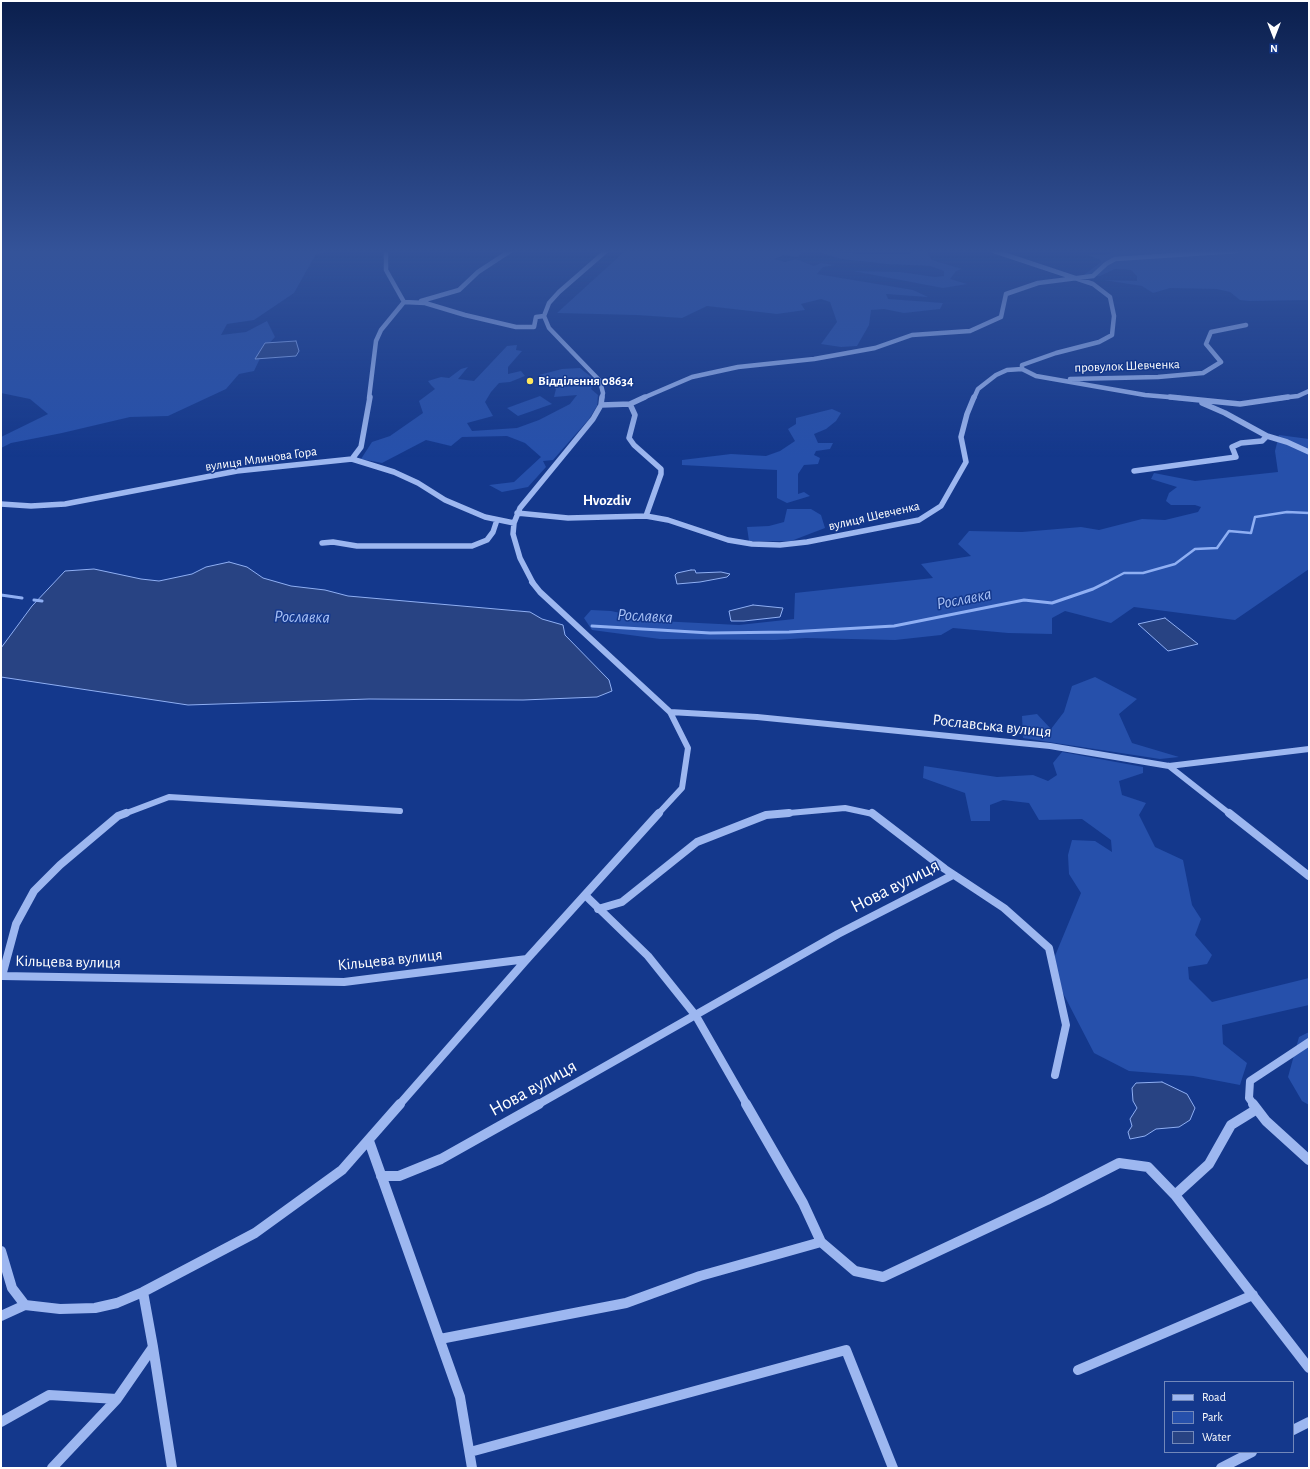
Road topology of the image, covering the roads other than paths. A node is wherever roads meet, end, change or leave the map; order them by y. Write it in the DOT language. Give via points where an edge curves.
graph roads {
  1 [pos="390,320"];
  2 [pos="486,320"];
  3 [pos="535,320"];
  4 [pos="545,320"];
  5 [pos="996,320"];
  6 [pos="1114,320"];
  7 [pos="1246,325"];
  8 [pos="1022,369"];
  9 [pos="1054,379"];
  10 [pos="1309,391"];
  11 [pos="1194,400"];
  12 [pos="630,404"];
  13 [pos="601,405"];
  14 [pos="1266,436"];
  15 [pos="1309,452"];
  16 [pos="352,459"];
  17 [pos="1134,471"];
  18 [pos="1,504"];
  19 [pos="517,513"];
  20 [pos="646,516"];
  21 [pos="497,520"];
  22 [pos="514,522"];
  23 [pos="322,543"];
  24 [pos="670,712"];
  25 [pos="1309,749"];
  26 [pos="1168,766"];
  27 [pos="400,811"];
  28 [pos="953,874"];
  29 [pos="1309,876"];
  30 [pos="585,895"];
  31 [pos="598,909"];
  32 [pos="526,959"];
  33 [pos="1,976"];
  34 [pos="696,1016"];
  35 [pos="1309,1042"];
  36 [pos="1055,1075"];
  37 [pos="1258,1109"];
  38 [pos="369,1141"];
  39 [pos="1309,1160"];
  40 [pos="381,1176"];
  41 [pos="1175,1195"];
  42 [pos="821,1242"];
  43 [pos="1,1251"];
  44 [pos="143,1292"];
  45 [pos="1253,1295"];
  46 [pos="25,1305"];
  47 [pos="1,1316"];
  48 [pos="440,1339"];
  49 [pos="152,1347"];
  50 [pos="1309,1368"];
  51 [pos="1078,1370"];
  52 [pos="117,1399"];
  53 [pos="1,1422"];
  54 [pos="1309,1422"];
  55 [pos="1294,1430"];
  56 [pos="470,1452"];
  57 [pos="1250,1453"];
  58 [pos="52,1468"];
  59 [pos="172,1468"];
  60 [pos="472,1468"];
  61 [pos="893,1468"];
  62 [pos="1221,1468"];
  1 -- 16 [label="street" via="376,341 361,447"];
  2 -- 3 [label="street" via="524,328 534,327"];
  4 -- 13 [label="street" via="549,328 600,381 603,393"];
  5 -- 12 [label="street" via="970,332 912,335 875,348 814,359 738,367 692,377"];
  6 -- 8 [label="street, вулиця Шевченка" via="1112,335 1099,342 1022,365"];
  7 -- 9 [label="street, провулок Шевченка" via="1211,332 1206,344 1221,362 1203,373 1158,377"];
  8 -- 9 [label="street, провулок Шевченка" via="1036,376"];
  8 -- 20 [label="street, вулиця Шевченка" via="1007,370 996,375 978,389 967,414 961,437 966,462 941,506 919,520 780,545 728,540 668,520"];
  9 -- 11 [label="street, провулок Шевченка" via="1145,395"];
  10 -- 11 [label="street, провулок Шевченка" via="1298,396 1240,404"];
  11 -- 14 [label="street, провулок Шевченка" via="1225,412"];
  12 -- 13 [label="street"];
  12 -- 20 [label="street" via="635,415 629,438 634,446 661,469"];
  13 -- 19 [label="street" via="593,419"];
  14 -- 15 [label="street, провулок Шевченка"];
  14 -- 17 [label="street" via="1262,441 1241,443 1232,447 1236,457"];
  16 -- 18 [label="street, вулиця Млинова Гора" via="236,471 65,504"];
  16 -- 21 [label="street, вулиця Млинова Гора" via="394,472 445,500"];
  19 -- 20 [label="street, вулиця Шевченка" via="568,518"];
  19 -- 22 [label="street"];
  21 -- 22 [label="street, вулиця Млинова Гора"];
  21 -- 23 [label="street" via="494,532 487,540 472,546 357,546"];
  22 -- 24 [label="street" via="515,547 540,592"];
  24 -- 26 [label="street, Рославська вулиця" via="757,717 1050,746"];
  24 -- 30 [label="street" via="688,748 682,788"];
  25 -- 26 [label="street, Рославська вулиця"];
  26 -- 29 [label="street"];
  27 -- 33 [label="street, Кільцева вулиця" via="170,797 118,816 60,865 34,891 16,924"];
  28 -- 31 [label="street" via="872,813 844,808 766,815 697,842 622,902"];
  28 -- 34 [label="street, Нова вулиця" via="838,934"];
  28 -- 36 [label="street, Нова вулиця" via="1004,908 1049,948 1066,1025"];
  30 -- 31 [label="street"];
  30 -- 32 [label="street"];
  31 -- 34 [label="street" via="648,956"];
  32 -- 33 [label="street, Кільцева вулиця" via="344,982"];
  32 -- 38 [label="street"];
  34 -- 40 [label="street, Нова вулиця" via="442,1159 399,1176"];
  34 -- 42 [label="street" via="803,1203"];
  35 -- 37 [label="street" via="1250,1081 1249,1098"];
  37 -- 39 [label="street" via="1266,1122"];
  37 -- 41 [label="street" via="1231,1125 1209,1164"];
  38 -- 40 [label="street"];
  38 -- 44 [label="street" via="342,1170 255,1233"];
  40 -- 48 [label="street"];
  41 -- 42 [label="street" via="1148,1167 1119,1163 883,1277 855,1271"];
  41 -- 45 [label="street"];
  42 -- 48 [label="street" via="700,1276 626,1303"];
  43 -- 46 [label="street" via="12,1288"];
  44 -- 46 [label="street" via="117,1303 95,1308 60,1309"];
  44 -- 49 [label="street"];
  45 -- 50 [label="street"];
  45 -- 51 [label="street"];
  46 -- 47 [label="street"];
  48 -- 56 [label="street" via="460,1397"];
  49 -- 52 [label="street"];
  49 -- 59 [label="street"];
  52 -- 53 [label="street" via="49,1395"];
  52 -- 58 [label="street"];
  54 -- 55 [label="street"];
  56 -- 60 [label="street"];
  56 -- 61 [label="street" via="846,1350"];
  57 -- 62 [label="street"];
}
